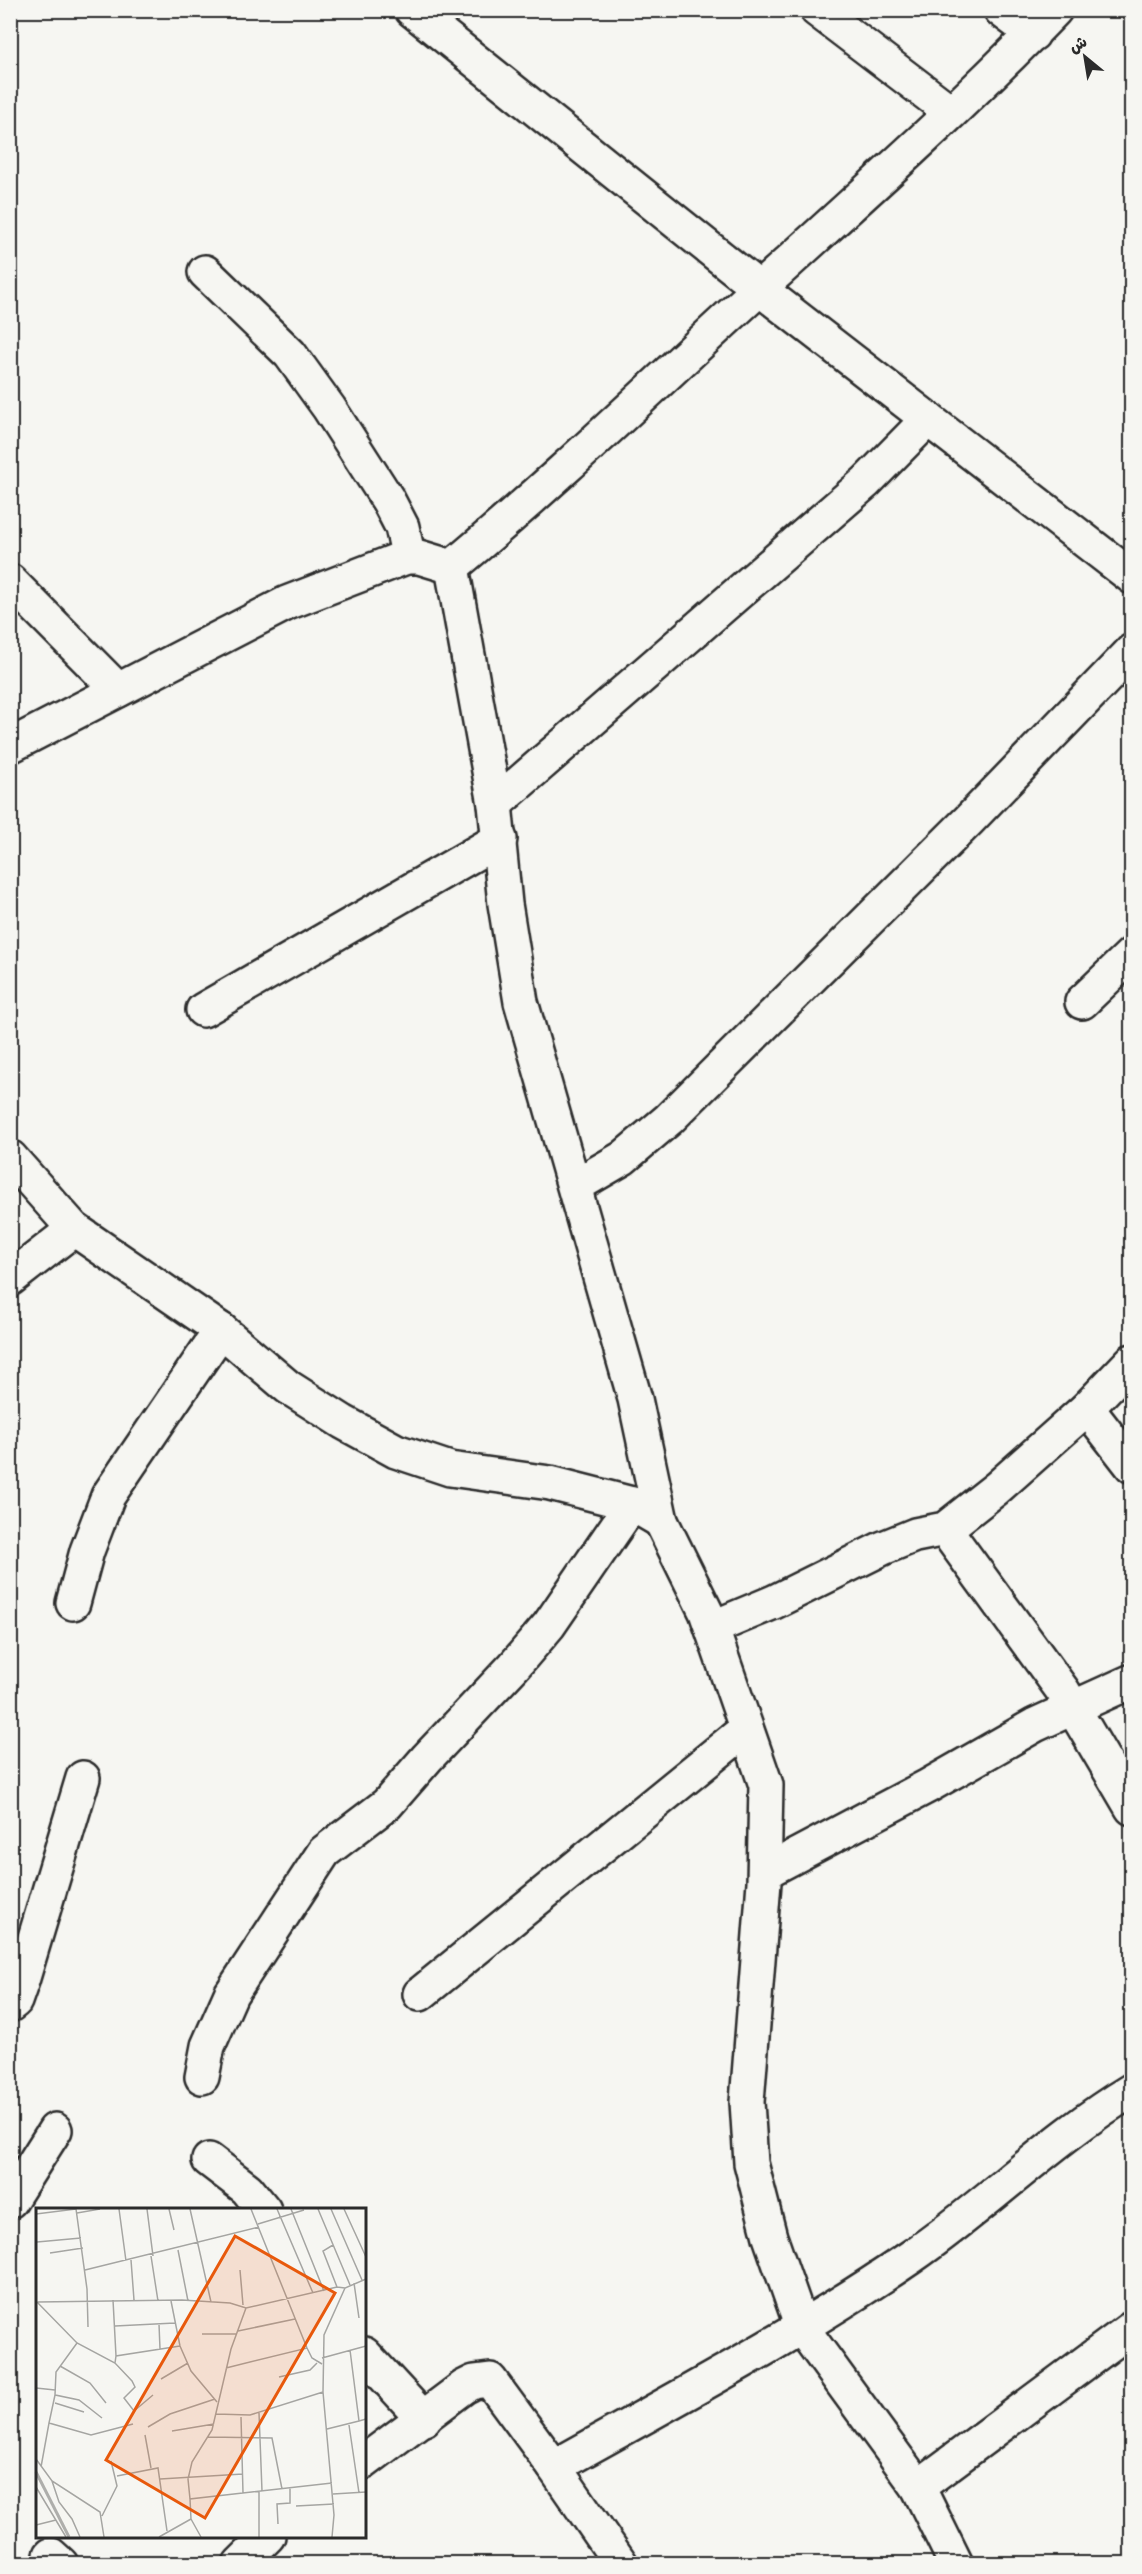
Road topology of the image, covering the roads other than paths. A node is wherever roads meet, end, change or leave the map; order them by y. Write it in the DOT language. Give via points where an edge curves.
graph roads {
  1 [pos="412,10"];
  2 [pos="817,10"];
  3 [pos="1001,10"];
  4 [pos="1055,10"];
  5 [pos="1032,34"];
  6 [pos="951,112"];
  7 [pos="206,272"];
  8 [pos="760,289"];
  9 [pos="928,419"];
  10 [pos="406,557"];
  11 [pos="452,567"];
  12 [pos="1131,577"];
  13 [pos="10,581"];
  14 [pos="1131,651"];
  15 [pos="118,690"];
  16 [pos="10,746"];
  17 [pos="495,804"];
  18 [pos="500,840"];
  19 [pos="1131,954"];
  20 [pos="1082,1002"];
  21 [pos="203,1010"];
  22 [pos="10,1157"];
  23 [pos="575,1186"];
  24 [pos="74,1229"];
  25 [pos="10,1279"];
  26 [pos="221,1330"];
  27 [pos="1131,1361"];
  28 [pos="1087,1408"];
  29 [pos="1131,1466"];
  30 [pos="632,1504"];
  31 [pos="661,1521"];
  32 [pos="945,1528"];
  33 [pos="73,1603"];
  34 [pos="712,1628"];
  35 [pos="1131,1681"];
  36 [pos="1074,1709"];
  37 [pos="746,1729"];
  38 [pos="83,1778"];
  39 [pos="1131,1808"];
  40 [pos="765,1872"];
  41 [pos="420,1994"];
  42 [pos="10,2005"];
  43 [pos="202,2077"];
  44 [pos="1131,2090"];
  45 [pos="55,2130"];
  46 [pos="209,2160"];
  47 [pos="10,2201"];
  48 [pos="262,2208"];
  49 [pos="802,2328"];
  50 [pos="1131,2328"];
  51 [pos="366,2356"];
  52 [pos="424,2419"];
  53 [pos="366,2461"];
  54 [pos="555,2467"];
  55 [pos="918,2487"];
  56 [pos="266,2538"];
  57 [pos="240,2564"];
  58 [pos="621,2564"];
  59 [pos="956,2564"];
  1 -- 8 [label="street"];
  2 -- 6 [label="street"];
  3 -- 5 [label="street"];
  4 -- 5 [label="street"];
  5 -- 6 [label="street"];
  6 -- 8 [label="street"];
  7 -- 10 [label="street" via="290,354 329,408 402,527"];
  8 -- 9 [label="street"];
  8 -- 11 [label="street" via="502,526"];
  9 -- 12 [label="street"];
  9 -- 17 [label="street" via="866,482"];
  10 -- 11 [label="street"];
  10 -- 15 [label="street" via="287,603"];
  11 -- 17 [label="street"];
  13 -- 15 [label="street"];
  14 -- 23 [label="street" via="961,828 669,1119 623,1158"];
  15 -- 16 [label="street"];
  17 -- 18 [label="street"];
  18 -- 21 [label="street"];
  18 -- 23 [label="street" via="505,904 521,1002"];
  19 -- 20 [label="street"];
  22 -- 24 [label="street"];
  23 -- 31 [label="street" via="635,1399"];
  24 -- 25 [label="street"];
  24 -- 26 [label="street"];
  26 -- 30 [label="street" via="288,1387 396,1451 450,1469 550,1483"];
  26 -- 33 [label="street" via="108,1496"];
  27 -- 28 [label="street"];
  28 -- 29 [label="street"];
  28 -- 32 [label="street" via="997,1488"];
  30 -- 31 [label="street"];
  30 -- 43 [label="street" via="549,1625 514,1666 387,1804 324,1852 231,1994 208,2046"];
  31 -- 34 [label="street"];
  32 -- 34 [label="street" via="883,1548"];
  32 -- 36 [label="street"];
  34 -- 37 [label="street"];
  35 -- 36 [label="street"];
  36 -- 39 [label="street"];
  36 -- 40 [label="street" via="1035,1725"];
  37 -- 40 [label="street" via="766,1785"];
  37 -- 41 [label="street"];
  38 -- 42 [label="street" via="22,1981"];
  40 -- 49 [label="street" via="747,2102 751,2163 770,2237"];
  44 -- 49 [label="street" via="1069,2131 912,2256"];
  45 -- 47 [label="street"];
  46 -- 48 [label="street" via="247,2189"];
  49 -- 54 [label="street"];
  49 -- 55 [label="street"];
  50 -- 55 [label="street"];
  51 -- 52 [label="street"];
  52 -- 53 [label="street"];
  52 -- 54 [label="street" via="464,2387 490,2380"];
  54 -- 58 [label="street"];
  55 -- 59 [label="street"];
  56 -- 57 [label="street"];
}
